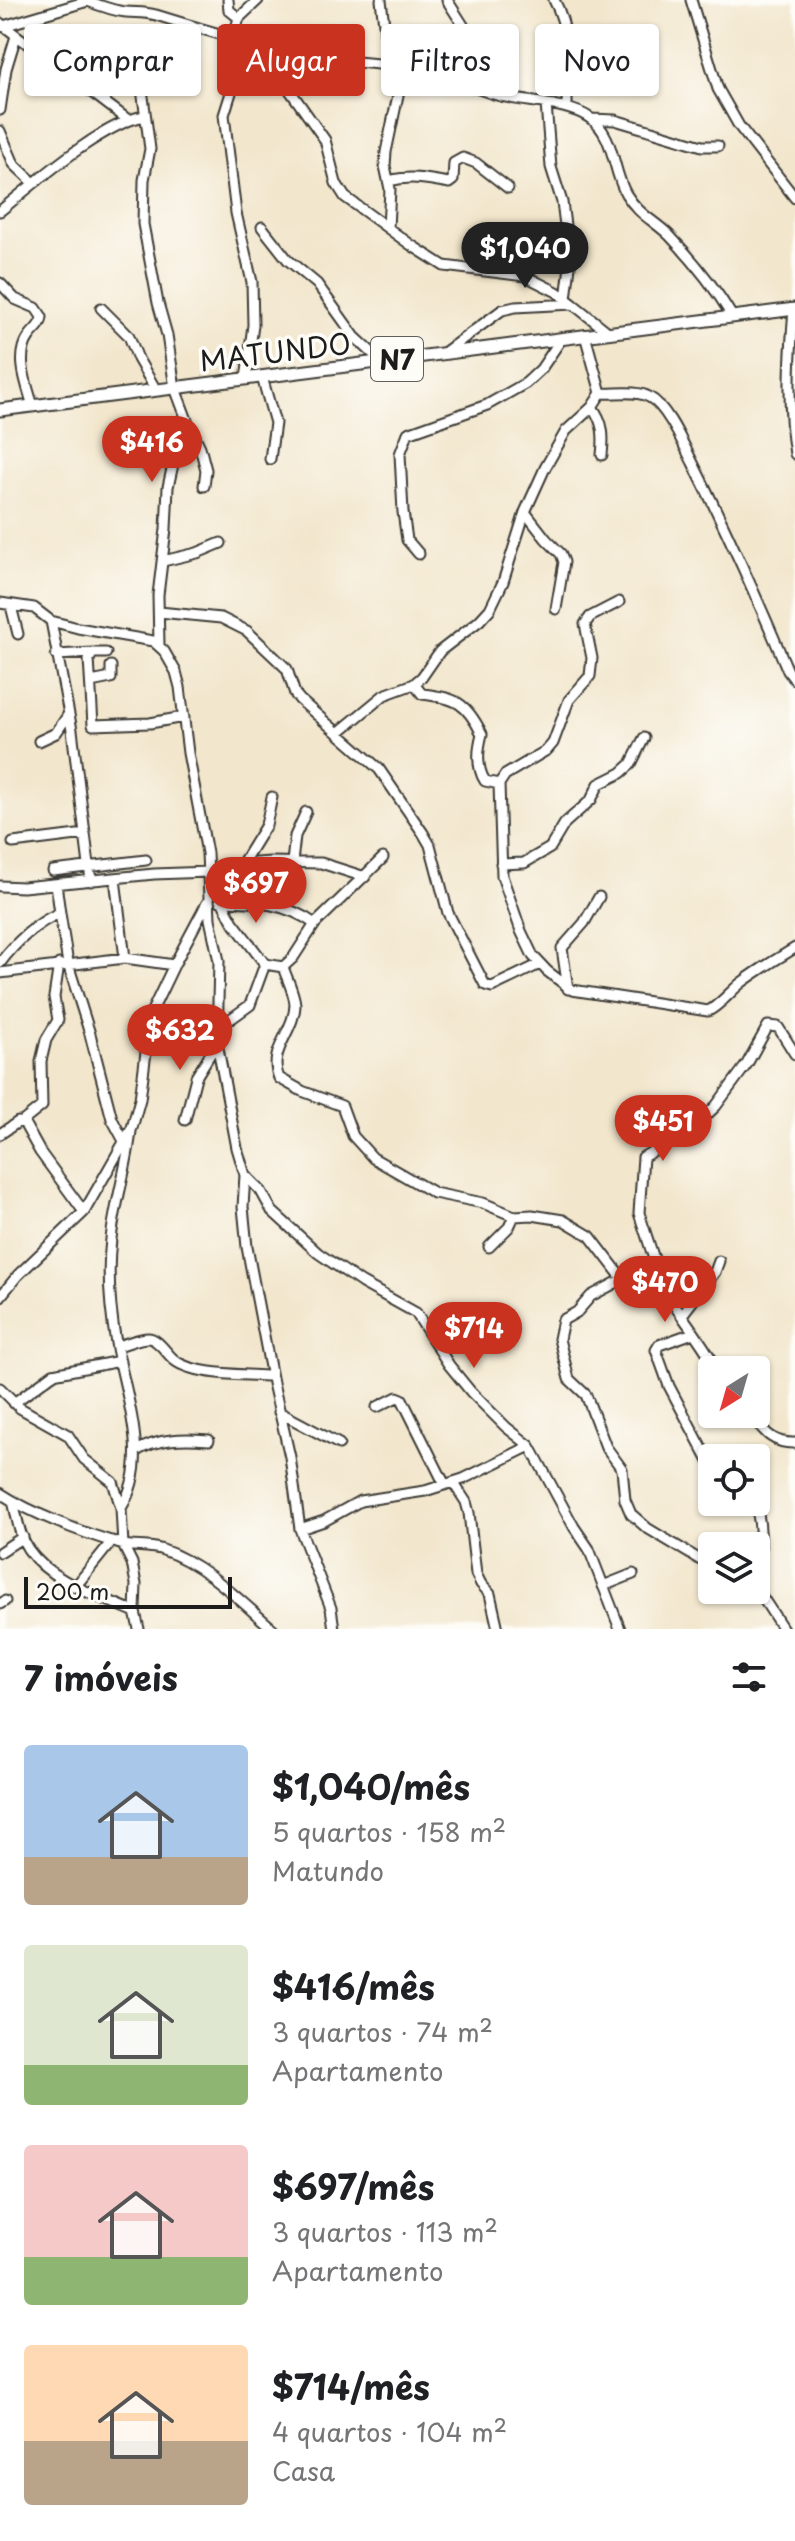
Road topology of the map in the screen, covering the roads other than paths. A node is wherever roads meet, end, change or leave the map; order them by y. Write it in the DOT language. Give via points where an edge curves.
graph roads {
  1 [pos="86,0"];
  2 [pos="228,0"];
  3 [pos="258,0"];
  4 [pos="381,0"];
  5 [pos="447,0"];
  6 [pos="554,0"];
  7 [pos="691,0"];
  8 [pos="239,18"];
  9 [pos="180,24"];
  10 [pos="237,24"];
  11 [pos="384,24"];
  12 [pos="462,24"];
  13 [pos="1,25"];
  14 [pos="16,36"];
  15 [pos="143,96"];
  16 [pos="229,96"];
  17 [pos="294,96"];
  18 [pos="398,96"];
  19 [pos="504,96"];
  20 [pos="546,104"];
  21 [pos="567,108"];
  22 [pos="0,110"];
  23 [pos="144,116"];
  24 [pos="127,119"];
  25 [pos="591,119"];
  26 [pos="0,131"];
  27 [pos="718,146"];
  28 [pos="389,181"];
  29 [pos="34,183"];
  30 [pos="508,188"];
  31 [pos="795,198"];
  32 [pos="0,211"];
  33 [pos="262,227"];
  34 [pos="388,228"];
  35 [pos="0,283"];
  36 [pos="569,301"];
  37 [pos="101,308"];
  38 [pos="794,309"];
  39 [pos="732,316"];
  40 [pos="608,332"];
  41 [pos="585,335"];
  42 [pos="562,338"];
  43 [pos="445,352"];
  44 [pos="381,361"];
  45 [pos="262,377"];
  46 [pos="246,379"];
  47 [pos="175,388"];
  48 [pos="156,390"];
  49 [pos="601,393"];
  50 [pos="33,406"];
  51 [pos="592,407"];
  52 [pos="0,410"];
  53 [pos="187,420"];
  54 [pos="795,454"];
  55 [pos="602,455"];
  56 [pos="270,459"];
  57 [pos="204,486"];
  58 [pos="525,512"];
  59 [pos="221,543"];
  60 [pos="419,554"];
  61 [pos="163,561"];
  62 [pos="619,602"];
  63 [pos="5,604"];
  64 [pos="556,609"];
  65 [pos="159,612"];
  66 [pos="51,621"];
  67 [pos="18,634"];
  68 [pos="159,645"];
  69 [pos="93,653"];
  70 [pos="106,653"];
  71 [pos="56,655"];
  72 [pos="111,666"];
  73 [pos="795,680"];
  74 [pos="91,682"];
  75 [pos="414,684"];
  76 [pos="68,715"];
  77 [pos="184,717"];
  78 [pos="338,733"];
  79 [pos="644,738"];
  80 [pos="39,741"];
  81 [pos="499,784"];
  82 [pos="272,797"];
  83 [pos="306,812"];
  84 [pos="85,834"];
  85 [pos="13,843"];
  86 [pos="383,858"];
  87 [pos="146,860"];
  88 [pos="292,862"];
  89 [pos="242,864"];
  90 [pos="501,864"];
  91 [pos="90,867"];
  92 [pos="53,871"];
  93 [pos="209,872"];
  94 [pos="365,877"];
  95 [pos="115,879"];
  96 [pos="91,881"];
  97 [pos="56,884"];
  98 [pos="0,886"];
  99 [pos="599,897"];
  100 [pos="208,901"];
  101 [pos="222,901"];
  102 [pos="60,913"];
  103 [pos="315,924"];
  104 [pos="795,948"];
  105 [pos="125,958"];
  106 [pos="0,963"];
  107 [pos="64,964"];
  108 [pos="265,964"];
  109 [pos="540,964"];
  110 [pos="174,965"];
  111 [pos="283,967"];
  112 [pos="0,973"];
  113 [pos="568,989"];
  114 [pos="218,1028"];
  115 [pos="217,1043"];
  116 [pos="795,1054"];
  117 [pos="185,1120"];
  118 [pos="22,1122"];
  119 [pos="132,1128"];
  120 [pos="0,1134"];
  121 [pos="124,1141"];
  122 [pos="245,1175"];
  123 [pos="84,1212"];
  124 [pos="514,1216"];
  125 [pos="489,1247"];
  126 [pos="719,1261"];
  127 [pos="623,1279"];
  128 [pos="650,1279"];
  129 [pos="0,1297"];
  130 [pos="682,1315"];
  131 [pos="693,1333"];
  132 [pos="117,1346"];
  133 [pos="709,1356"];
  134 [pos="120,1361"];
  135 [pos="271,1376"];
  136 [pos="0,1388"];
  137 [pos="14,1403"];
  138 [pos="377,1407"];
  139 [pos="279,1412"];
  140 [pos="761,1428"];
  141 [pos="209,1440"];
  142 [pos="795,1443"];
  143 [pos="339,1444"];
  144 [pos="700,1444"];
  145 [pos="530,1446"];
  146 [pos="136,1451"];
  147 [pos="449,1484"];
  148 [pos="0,1493"];
  149 [pos="13,1501"];
  150 [pos="121,1508"];
  151 [pos="300,1529"];
  152 [pos="23,1537"];
  153 [pos="112,1541"];
  154 [pos="123,1545"];
  155 [pos="0,1552"];
  156 [pos="698,1559"];
  157 [pos="633,1574"];
  158 [pos="603,1586"];
  159 [pos="75,1587"];
  160 [pos="767,1604"];
  161 [pos="135,1612"];
  162 [pos="139,1629"];
  163 [pos="273,1629"];
  164 [pos="334,1629"];
  165 [pos="498,1629"];
  166 [pos="620,1629"];
  167 [pos="783,1629"];
  1 -- 9 [label="street"];
  1 -- 13 [label="street"];
  2 -- 8 [label="street" via="229,10"];
  3 -- 8 [label="street"];
  4 -- 11 [label="street"];
  5 -- 12 [label="street"];
  6 -- 21 [label="street" via="565,32"];
  7 -- 31 [label="street" via="718,89 739,126"];
  8 -- 10 [label="street"];
  13 -- 14 [label="street"];
  14 -- 22 [label="street"];
  14 -- 24 [label="street"];
  15 -- 23 [label="street"];
  16 -- 46 [label="street" via="224,112 236,213 252,282"];
  17 -- 34 [label="street" via="325,140 340,191"];
  18 -- 28 [label="street" via="386,152"];
  19 -- 20 [label="street"];
  20 -- 21 [label="street"];
  20 -- 36 [label="street" via="550,164 562,202 570,266"];
  21 -- 25 [label="street"];
  23 -- 24 [label="street"];
  23 -- 47 [label="street" via="150,149 143,224"];
  24 -- 29 [label="street"];
  25 -- 27 [label="street"];
  25 -- 39 [label="street" via="605,133 624,191 646,219 686,253"];
  26 -- 29 [label="street" via="14,164"];
  28 -- 30 [label="street" via="414,177 449,183 454,163 463,158"];
  28 -- 34 [label="street"];
  29 -- 32 [label="street"];
  33 -- 44 [label="street"];
  34 -- 36 [label="street" via="444,266 525,276"];
  35 -- 50 [label="street" via="42,317 23,351"];
  36 -- 40 [label="street"];
  36 -- 43 [label="street" via="502,310"];
  37 -- 48 [label="street" via="129,336"];
  38 -- 39 [label="main road, MATUNDO / N7"];
  38 -- 54 [label="street" via="789,379"];
  39 -- 40 [label="main road, MATUNDO / N7"];
  40 -- 41 [label="main road, MATUNDO / N7"];
  41 -- 42 [label="main road, MATUNDO / N7"];
  41 -- 49 [label="street"];
  42 -- 43 [label="main road, MATUNDO / N7"];
  42 -- 60 [label="street" via="526,383 487,405 408,433 400,454 403,512 406,537"];
  43 -- 44 [label="main road, MATUNDO / N7"];
  44 -- 45 [label="main road, MATUNDO / N7"];
  45 -- 46 [label="main road, MATUNDO / N7"];
  45 -- 56 [label="street" via="275,423"];
  46 -- 47 [label="main road, MATUNDO / N7"];
  47 -- 48 [label="main road, MATUNDO / N7"];
  47 -- 53 [label="street"];
  48 -- 50 [label="main road, MATUNDO / N7"];
  49 -- 51 [label="street"];
  49 -- 73 [label="street" via="642,394 662,410 722,520"];
  50 -- 52 [label="main road, MATUNDO / N7"];
  51 -- 55 [label="street" via="604,435"];
  51 -- 58 [label="street" via="562,436"];
  53 -- 57 [label="street" via="203,454"];
  53 -- 61 [label="street" via="168,487"];
  58 -- 64 [label="street" via="564,562"];
  58 -- 75 [label="street" via="490,609 445,647"];
  59 -- 61 [label="street"];
  61 -- 65 [label="street"];
  62 -- 81 [label="street" via="585,624 590,676 569,700 553,743"];
  63 -- 66 [label="street" via="37,609"];
  63 -- 67 [label="street"];
  65 -- 68 [label="street"];
  65 -- 78 [label="street" via="221,618 247,631 287,669 300,700"];
  66 -- 68 [label="street"];
  66 -- 71 [label="street"];
  68 -- 77 [label="street" via="176,672"];
  69 -- 70 [label="street"];
  69 -- 71 [label="street"];
  69 -- 74 [label="street"];
  71 -- 76 [label="street"];
  72 -- 74 [label="street" via="111,678"];
  74 -- 77 [label="street" via="93,725"];
  75 -- 78 [label="street" via="384,695"];
  75 -- 81 [label="street" via="422,694 456,701 472,715 482,734 481,776"];
  76 -- 80 [label="street" via="56,733"];
  76 -- 84 [label="street"];
  77 -- 93 [label="street"];
  78 -- 109 [label="street" via="384,775 427,839 448,913 485,985 492,987"];
  79 -- 90 [label="street" via="631,764 599,784 550,848 524,863"];
  81 -- 90 [label="street"];
  82 -- 89 [label="street" via="266,825"];
  83 -- 88 [label="street" via="295,836"];
  84 -- 85 [label="street"];
  84 -- 91 [label="street"];
  86 -- 94 [label="street"];
  87 -- 91 [label="street"];
  88 -- 89 [label="street"];
  88 -- 94 [label="street" via="328,865"];
  89 -- 93 [label="street"];
  90 -- 109 [label="street" via="521,931"];
  91 -- 92 [label="street"];
  91 -- 96 [label="street"];
  93 -- 95 [label="street"];
  93 -- 100 [label="street"];
  94 -- 103 [label="street"];
  95 -- 96 [label="street"];
  95 -- 105 [label="street"];
  96 -- 97 [label="street"];
  97 -- 98 [label="street"];
  97 -- 102 [label="street"];
  99 -- 113 [label="street" via="562,948"];
  100 -- 101 [label="street"];
  100 -- 110 [label="street"];
  100 -- 114 [label="street" via="219,961"];
  101 -- 103 [label="street" via="281,907"];
  101 -- 108 [label="street"];
  102 -- 106 [label="street"];
  102 -- 107 [label="street"];
  103 -- 111 [label="street"];
  104 -- 113 [label="street" via="708,1011"];
  105 -- 107 [label="street"];
  105 -- 110 [label="street"];
  107 -- 112 [label="street"];
  107 -- 118 [label="street" via="54,997 58,1020 41,1061 42,1106"];
  107 -- 121 [label="street" via="90,1034 112,1119"];
  108 -- 111 [label="street"];
  108 -- 114 [label="street" via="250,1005"];
  109 -- 113 [label="street"];
  110 -- 119 [label="street" via="151,1013"];
  111 -- 124 [label="street" via="295,1004 277,1056 279,1078 342,1106 353,1136 373,1158 444,1197 483,1203"];
  114 -- 115 [label="street"];
  115 -- 117 [label="street" via="196,1077"];
  115 -- 122 [label="street"];
  116 -- 128 [label="street" via="778,1027 768,1026 716,1106 694,1127 643,1157 639,1213 655,1262"];
  118 -- 120 [label="street"];
  118 -- 123 [label="street"];
  119 -- 121 [label="street"];
  119 -- 132 [label="street" via="111,1243"];
  121 -- 123 [label="street"];
  122 -- 135 [label="street" via="247,1247"];
  122 -- 145 [label="street" via="272,1211 318,1253 416,1313 471,1392"];
  123 -- 129 [label="street"];
  124 -- 125 [label="street"];
  124 -- 127 [label="street" via="563,1220 581,1229"];
  126 -- 130 [label="street"];
  127 -- 128 [label="street"];
  127 -- 156 [label="street" via="591,1296 563,1320 559,1339 569,1379 586,1395 598,1431 622,1469 631,1514"];
  128 -- 130 [label="street"];
  130 -- 131 [label="street"];
  131 -- 133 [label="street"];
  131 -- 144 [label="street" via="656,1350"];
  132 -- 134 [label="street"];
  132 -- 135 [label="street" via="148,1338 186,1367"];
  134 -- 137 [label="street" via="53,1374"];
  134 -- 146 [label="street"];
  135 -- 139 [label="street"];
  136 -- 137 [label="street"];
  137 -- 150 [label="street" via="68,1435 84,1459 113,1482"];
  138 -- 147 [label="street" via="402,1399"];
  139 -- 143 [label="street"];
  139 -- 151 [label="street"];
  140 -- 142 [label="street" via="777,1442"];
  141 -- 146 [label="street" via="174,1438"];
  145 -- 147 [label="street"];
  145 -- 158 [label="street" via="589,1549"];
  146 -- 150 [label="street" via="131,1489"];
  147 -- 151 [label="street" via="360,1501"];
  147 -- 165 [label="street" via="466,1502 476,1574 490,1594"];
  148 -- 149 [label="street"];
  149 -- 152 [label="street"];
  149 -- 153 [label="street"];
  150 -- 154 [label="street"];
  151 -- 164 [label="street"];
  152 -- 155 [label="street"];
  152 -- 159 [label="street" via="42,1564"];
  153 -- 154 [label="street"];
  153 -- 159 [label="street"];
  154 -- 161 [label="street" via="136,1584"];
  154 -- 163 [label="street" via="178,1556"];
  157 -- 158 [label="street"];
  158 -- 166 [label="street"];
  159 -- 161 [label="street"];
  160 -- 167 [label="street"];
  161 -- 162 [label="street"];
}
